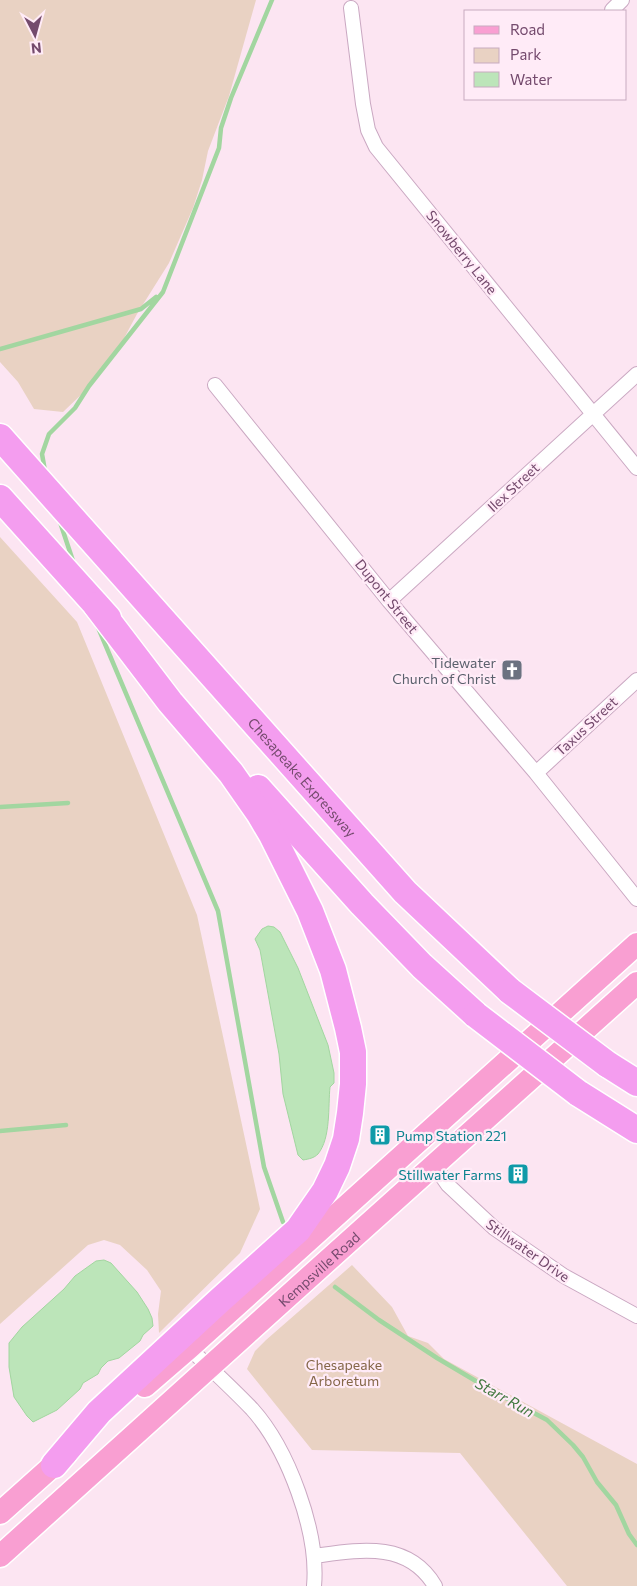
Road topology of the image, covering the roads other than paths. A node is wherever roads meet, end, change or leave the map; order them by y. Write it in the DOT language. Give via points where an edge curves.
graph roads {
  1 [pos="351,8"];
  2 [pos="637,374"];
  3 [pos="215,385"];
  4 [pos="593,414"];
  5 [pos="0,436"];
  6 [pos="637,468"];
  7 [pos="0,498"];
  8 [pos="389,600"];
  9 [pos="96,605"];
  10 [pos="637,680"];
  11 [pos="536,773"];
  12 [pos="637,899"];
  13 [pos="637,944"];
  14 [pos="637,983"];
  15 [pos="492,1076"];
  16 [pos="637,1083"];
  17 [pos="637,1130"];
  18 [pos="434,1165"];
  19 [pos="637,1316"];
  20 [pos="189,1348"];
  21 [pos="209,1368"];
  22 [pos="54,1465"];
  23 [pos="9,1503"];
  24 [pos="0,1513"];
  25 [pos="0,1556"];
  26 [pos="314,1556"];
  27 [pos="314,1586"];
  28 [pos="436,1586"];
  1 -- 4 [label="street, Snowberry Lane" via="363,104 368,130 376,147"];
  2 -- 4 [label="street, Ilex Street"];
  3 -- 8 [label="street, Dupont Street"];
  4 -- 6 [label="street, Snowberry Lane"];
  4 -- 8 [label="street, Ilex Street"];
  5 -- 16 [label="highway, Chesapeake Expressway, bridge" via="405,892 510,991"];
  7 -- 9 [label="highway"];
  8 -- 11 [label="street, Dupont Street"];
  9 -- 17 [label="highway, bridge" via="362,904 422,966 476,1014 578,1093"];
  9 -- 22 [label="highway" via="170,702 231,773 276,842 310,911 333,970 348,1028 353,1084 346,1139 337,1166 325,1191 298,1230 99,1412"];
  10 -- 11 [label="street, Taxus Street"];
  11 -- 12 [label="street, Dupont Street"];
  13 -- 15 [label="main road, Kempsville Road"];
  14 -- 18 [label="main road, Kempsville Road"];
  15 -- 18 [label="main road" via="491,1086 483,1097 436,1145 432,1155"];
  15 -- 20 [label="main road, Kempsville Road"];
  18 -- 19 [label="street, Stillwater Drive" via="448,1185 494,1228 564,1276"];
  18 -- 21 [label="main road, Kempsville Road"];
  20 -- 21 [label="street"];
  20 -- 22 [label="main road, Kempsville Road"];
  21 -- 25 [label="main road, Kempsville Road"];
  21 -- 26 [label="street" via="253,1410 277,1446 304,1509"];
  22 -- 23 [label="main road, Kempsville Road"];
  23 -- 24 [label="main road, Kempsville Road"];
  26 -- 27 [label="street"];
  26 -- 28 [label="street" via="374,1550 394,1553 419,1567"];
}
